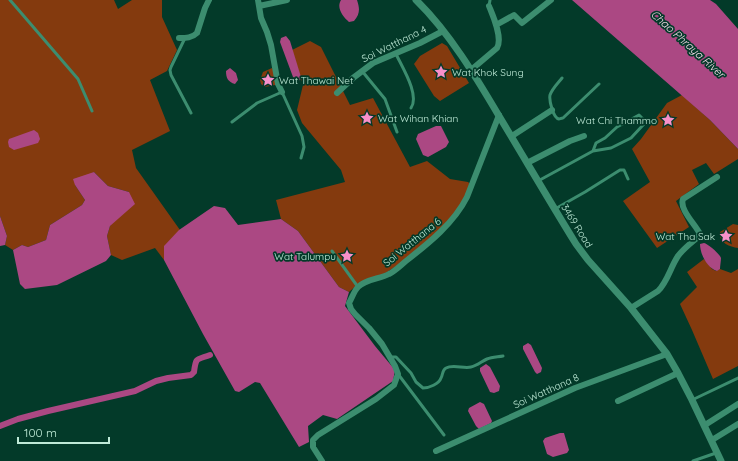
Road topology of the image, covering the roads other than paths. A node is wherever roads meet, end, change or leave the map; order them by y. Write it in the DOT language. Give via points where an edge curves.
graph roads {
  1 [pos="10,0"];
  2 [pos="209,0"];
  3 [pos="287,0"];
  4 [pos="416,0"];
  5 [pos="551,0"];
  6 [pos="259,3"];
  7 [pos="490,3"];
  8 [pos="496,25"];
  9 [pos="443,31"];
  10 [pos="182,38"];
  11 [pos="396,54"];
  12 [pos="471,70"];
  13 [pos="362,71"];
  14 [pos="562,78"];
  15 [pos="599,84"];
  16 [pos="282,92"];
  17 [pos="337,93"];
  18 [pos="411,108"];
  19 [pos="552,110"];
  20 [pos="92,111"];
  21 [pos="191,113"];
  22 [pos="499,115"];
  23 [pos="232,122"];
  24 [pos="396,132"];
  25 [pos="512,136"];
  26 [pos="584,136"];
  27 [pos="593,151"];
  28 [pos="301,158"];
  29 [pos="527,163"];
  30 [pos="717,177"];
  31 [pos="628,179"];
  32 [pos="538,181"];
  33 [pos="555,208"];
  34 [pos="332,251"];
  35 [pos="358,287"];
  36 [pos="631,308"];
  37 [pos="667,354"];
  38 [pos="503,356"];
  39 [pos="391,358"];
  40 [pos="398,374"];
  41 [pos="678,374"];
  42 [pos="738,378"];
  43 [pos="692,400"];
  44 [pos="618,401"];
  45 [pos="738,404"];
  46 [pos="738,424"];
  47 [pos="705,425"];
  48 [pos="444,435"];
  49 [pos="712,440"];
  50 [pos="436,451"];
  51 [pos="717,452"];
  52 [pos="322,461"];
  53 [pos="694,461"];
  54 [pos="722,461"];
  1 -- 20 [label="lane" via="78,79"];
  2 -- 10 [label="street" via="197,33"];
  3 -- 6 [label="street"];
  4 -- 9 [label="street, 3469 Road"];
  5 -- 8 [label="street" via="522,23 514,14"];
  6 -- 16 [label="street"];
  7 -- 8 [label="street"];
  8 -- 12 [label="street" via="499,45"];
  9 -- 11 [label="street, Soi Watthana 4"];
  9 -- 12 [label="street, 3469 Road"];
  10 -- 21 [label="lane" via="170,70"];
  11 -- 13 [label="street, Soi Watthana 4" via="385,57"];
  11 -- 18 [label="lane" via="412,89 414,98"];
  12 -- 22 [label="street, 3469 Road"];
  13 -- 17 [label="street, Soi Watthana 4"];
  13 -- 24 [label="lane" via="385,99"];
  14 -- 19 [label="lane" via="550,96"];
  15 -- 19 [label="lane" via="563,118 557,118"];
  16 -- 23 [label="lane" via="257,103"];
  16 -- 28 [label="lane" via="302,136 304,147"];
  19 -- 25 [label="street"];
  22 -- 25 [label="street, 3469 Road"];
  22 -- 35 [label="street, Soi Watthana 6" via="467,197 449,224 390,274"];
  25 -- 29 [label="street, 3469 Road"];
  26 -- 29 [label="street"];
  27 -- 27 [label="lane" via="596,143 617,127 639,115 643,119 644,124 632,138 610,148"];
  27 -- 32 [label="lane"];
  29 -- 32 [label="street, 3469 Road"];
  30 -- 36 [label="street" via="683,199 683,208 700,234 678,255 661,288"];
  31 -- 33 [label="lane" via="624,170 620,170"];
  32 -- 33 [label="street, 3469 Road"];
  33 -- 36 [label="street, 3469 Road" via="588,260"];
  34 -- 35 [label="lane"];
  35 -- 39 [label="street" via="349,303 351,309 370,328"];
  36 -- 37 [label="street, 3469 Road"];
  37 -- 41 [label="street, 3469 Road"];
  37 -- 50 [label="street, Soi Watthana 8" via="575,388"];
  38 -- 39 [label="lane" via="488,359 469,368 445,368 440,381 423,388 396,357"];
  39 -- 40 [label="street"];
  40 -- 48 [label="lane"];
  40 -- 52 [label="street" via="394,385 313,440 313,446"];
  41 -- 43 [label="street, 3469 Road"];
  41 -- 44 [label="street"];
  42 -- 43 [label="lane"];
  43 -- 47 [label="street, 3469 Road"];
  45 -- 47 [label="street"];
  46 -- 49 [label="street"];
  47 -- 49 [label="street, 3469 Road"];
  49 -- 51 [label="street, 3469 Road"];
  51 -- 53 [label="lane"];
  51 -- 54 [label="street, 3469 Road"];
}
